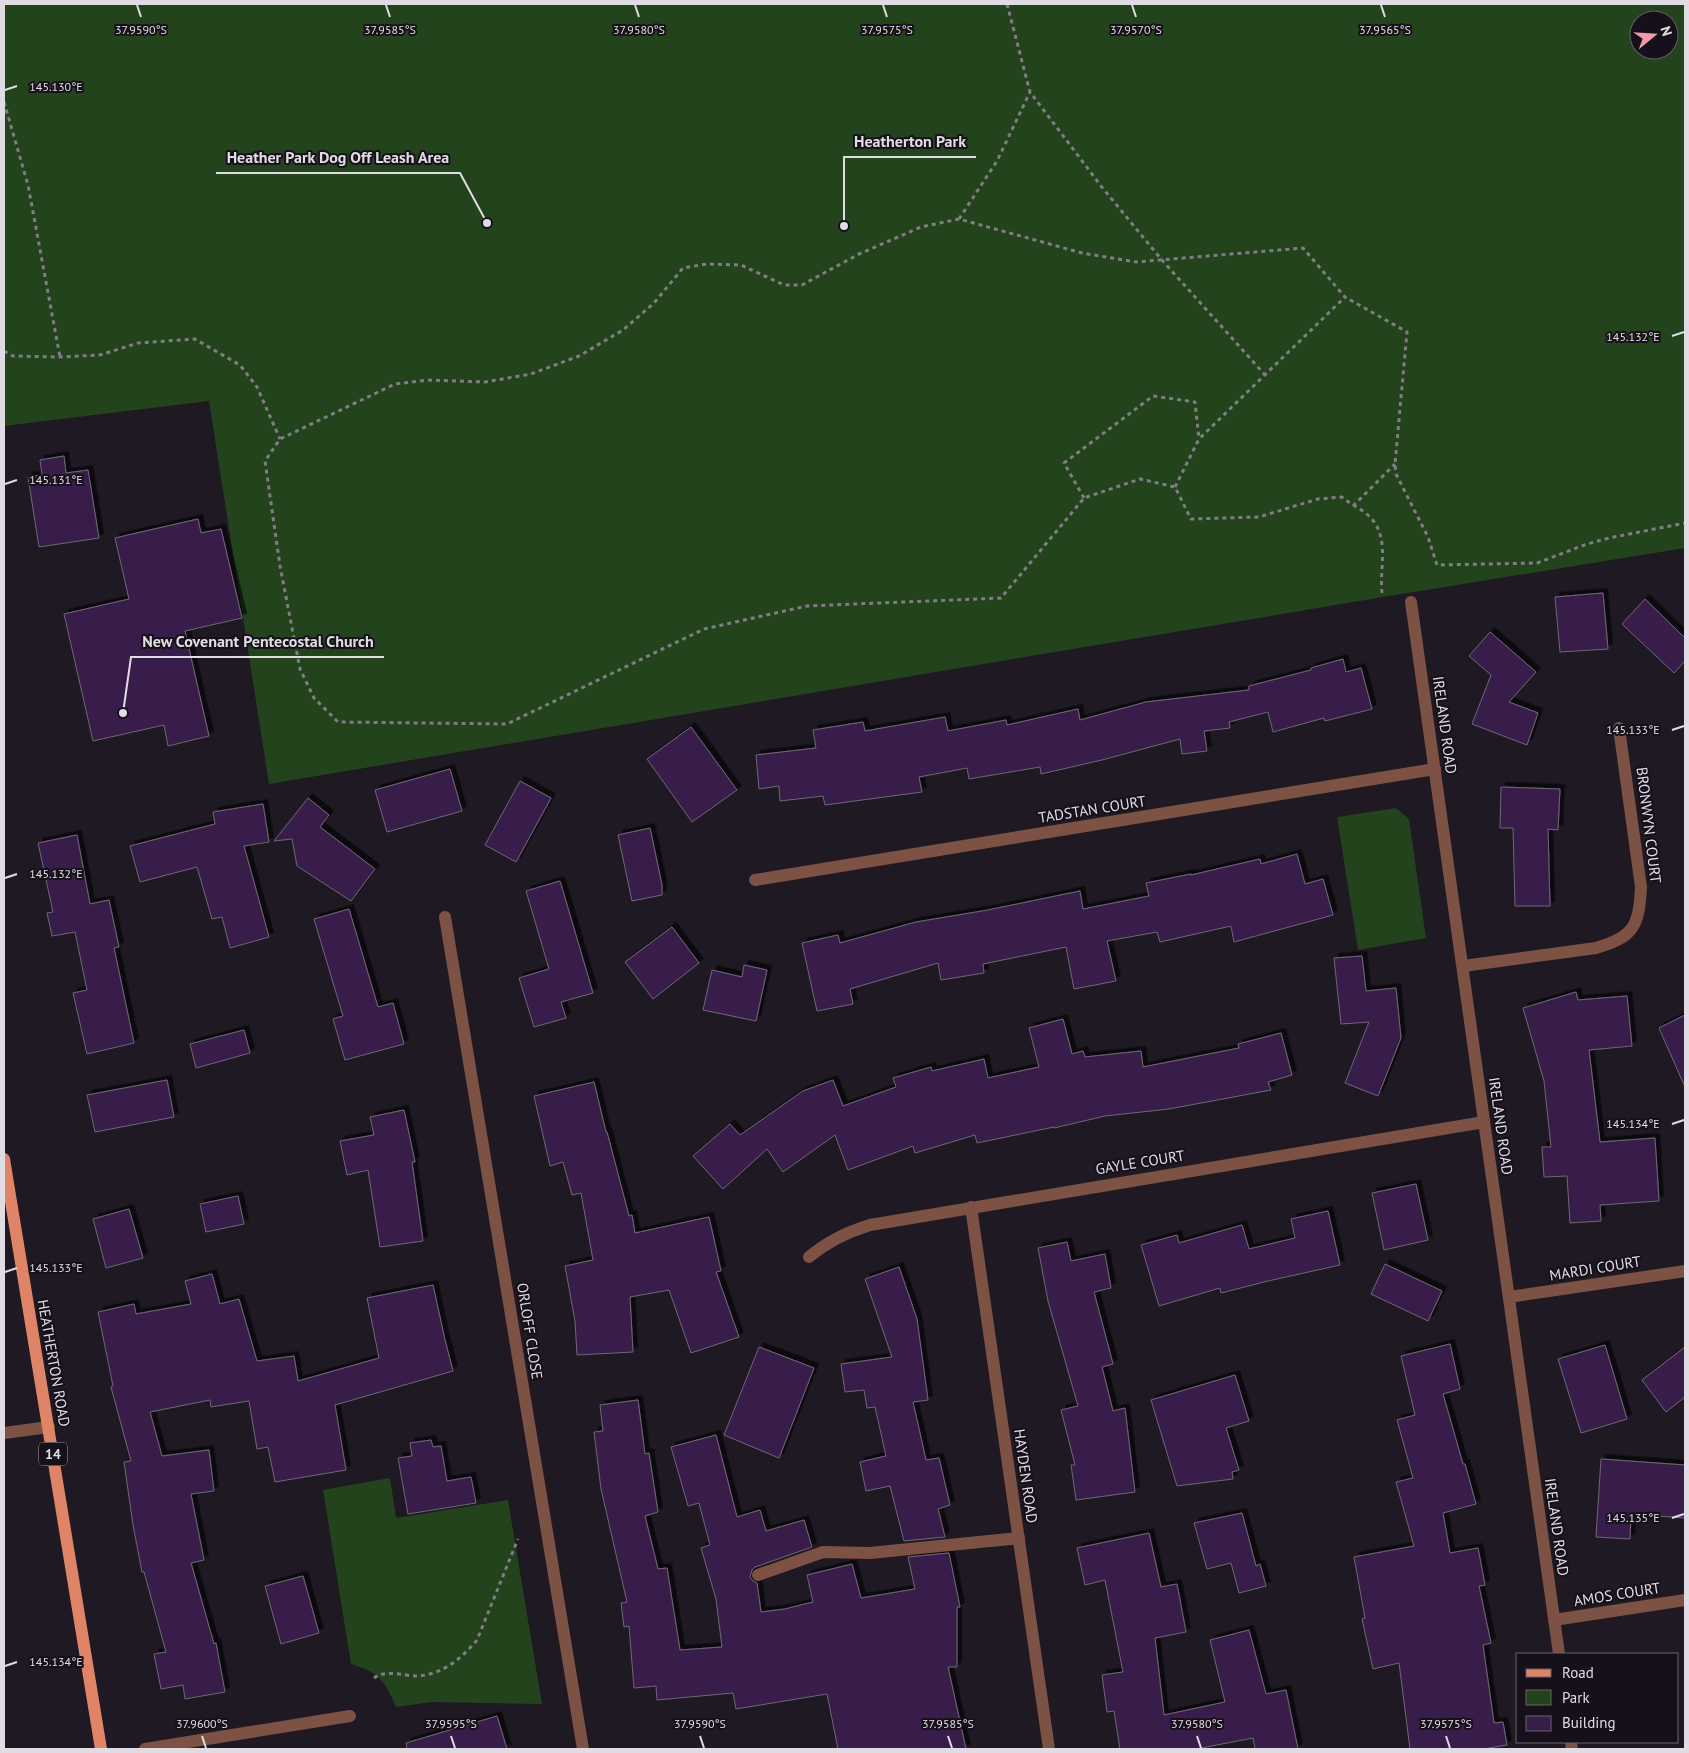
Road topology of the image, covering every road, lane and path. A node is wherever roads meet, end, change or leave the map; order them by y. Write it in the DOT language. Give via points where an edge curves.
graph roads {
  1 [pos="1007,4"];
  2 [pos="1030,92"];
  3 [pos="4,102"];
  4 [pos="959,218"];
  5 [pos="1161,259"];
  6 [pos="1345,297"];
  7 [pos="4,351"];
  8 [pos="60,357"];
  9 [pos="1265,375"];
  10 [pos="1200,438"];
  11 [pos="280,439"];
  12 [pos="1395,464"];
  13 [pos="1175,487"];
  14 [pos="1084,498"];
  15 [pos="1353,506"];
  16 [pos="1685,523"];
  17 [pos="1382,594"];
  18 [pos="1411,602"];
  19 [pos="1619,728"];
  20 [pos="1435,769"];
  21 [pos="754,880"];
  22 [pos="445,917"];
  23 [pos="1462,966"];
  24 [pos="1484,1122"];
  25 [pos="4,1160"];
  26 [pos="972,1207"];
  27 [pos="809,1257"];
  28 [pos="1685,1271"];
  29 [pos="1509,1297"];
  30 [pos="48,1427"];
  31 [pos="4,1433"];
  32 [pos="1019,1538"];
  33 [pos="518,1539"];
  34 [pos="758,1574"];
  35 [pos="1685,1600"];
  36 [pos="1554,1620"];
  37 [pos="1559,1653"];
  38 [pos="374,1678"];
  39 [pos="350,1716"];
  40 [pos="101,1749"];
  41 [pos="145,1749"];
  42 [pos="583,1749"];
  43 [pos="1049,1749"];
  1 -- 2 [label="path"];
  2 -- 4 [label="path" via="997,161"];
  2 -- 5 [label="path"];
  3 -- 8 [label="path" via="28,185"];
  4 -- 5 [label="path" via="1082,253 1136,262"];
  4 -- 11 [label="path" via="921,227 859,254 802,285 784,285 741,264 683,268 654,303 623,330 579,356 531,374 485,382 428,380 395,384"];
  5 -- 6 [label="path" via="1303,248"];
  5 -- 9 [label="path"];
  6 -- 9 [label="path"];
  6 -- 12 [label="path" via="1407,332"];
  7 -- 8 [label="path" via="13,356"];
  8 -- 11 [label="path" via="100,355 138,343 195,339 240,365 257,387"];
  9 -- 10 [label="path"];
  10 -- 13 [label="path"];
  10 -- 14 [label="path" via="1195,402 1153,396 1064,463"];
  11 -- 14 [label="path" via="265,461 280,566 300,668 314,698 338,722 507,724 704,629 807,606 1001,598"];
  12 -- 15 [label="path"];
  12 -- 16 [label="path" via="1400,485 1428,537 1436,565 1537,563 1602,540"];
  13 -- 14 [label="path" via="1140,479"];
  13 -- 15 [label="path" via="1191,519 1259,517 1318,499 1342,497"];
  15 -- 17 [label="path" via="1368,515 1381,535"];
  18 -- 20 [label="street, IRELAND ROAD"];
  19 -- 23 [label="street, BRONWYN COURT" via="1641,887 1637,922 1624,936 1596,948"];
  20 -- 21 [label="street, TADSTAN COURT"];
  20 -- 23 [label="street, IRELAND ROAD"];
  22 -- 42 [label="street, ORLOFF CLOSE"];
  23 -- 24 [label="street, IRELAND ROAD"];
  24 -- 26 [label="street, GAYLE COURT"];
  24 -- 29 [label="street, IRELAND ROAD"];
  25 -- 30 [label="main road, HEATHERTON ROAD / 14"];
  26 -- 27 [label="street, GAYLE COURT" via="870,1224 833,1239"];
  26 -- 32 [label="street, HAYDEN ROAD"];
  28 -- 29 [label="street, MARDI COURT"];
  29 -- 36 [label="street, IRELAND ROAD"];
  30 -- 31 [label="street"];
  30 -- 40 [label="main road, HEATHERTON ROAD / 14"];
  32 -- 34 [label="street" via="870,1553 823,1552"];
  32 -- 43 [label="street, HAYDEN ROAD"];
  33 -- 38 [label="path" via="477,1640 468,1651 450,1665 419,1676 384,1673"];
  35 -- 36 [label="street, AMOS COURT"];
  36 -- 37 [label="street, IRELAND ROAD"];
  39 -- 41 [label="street"];
}
